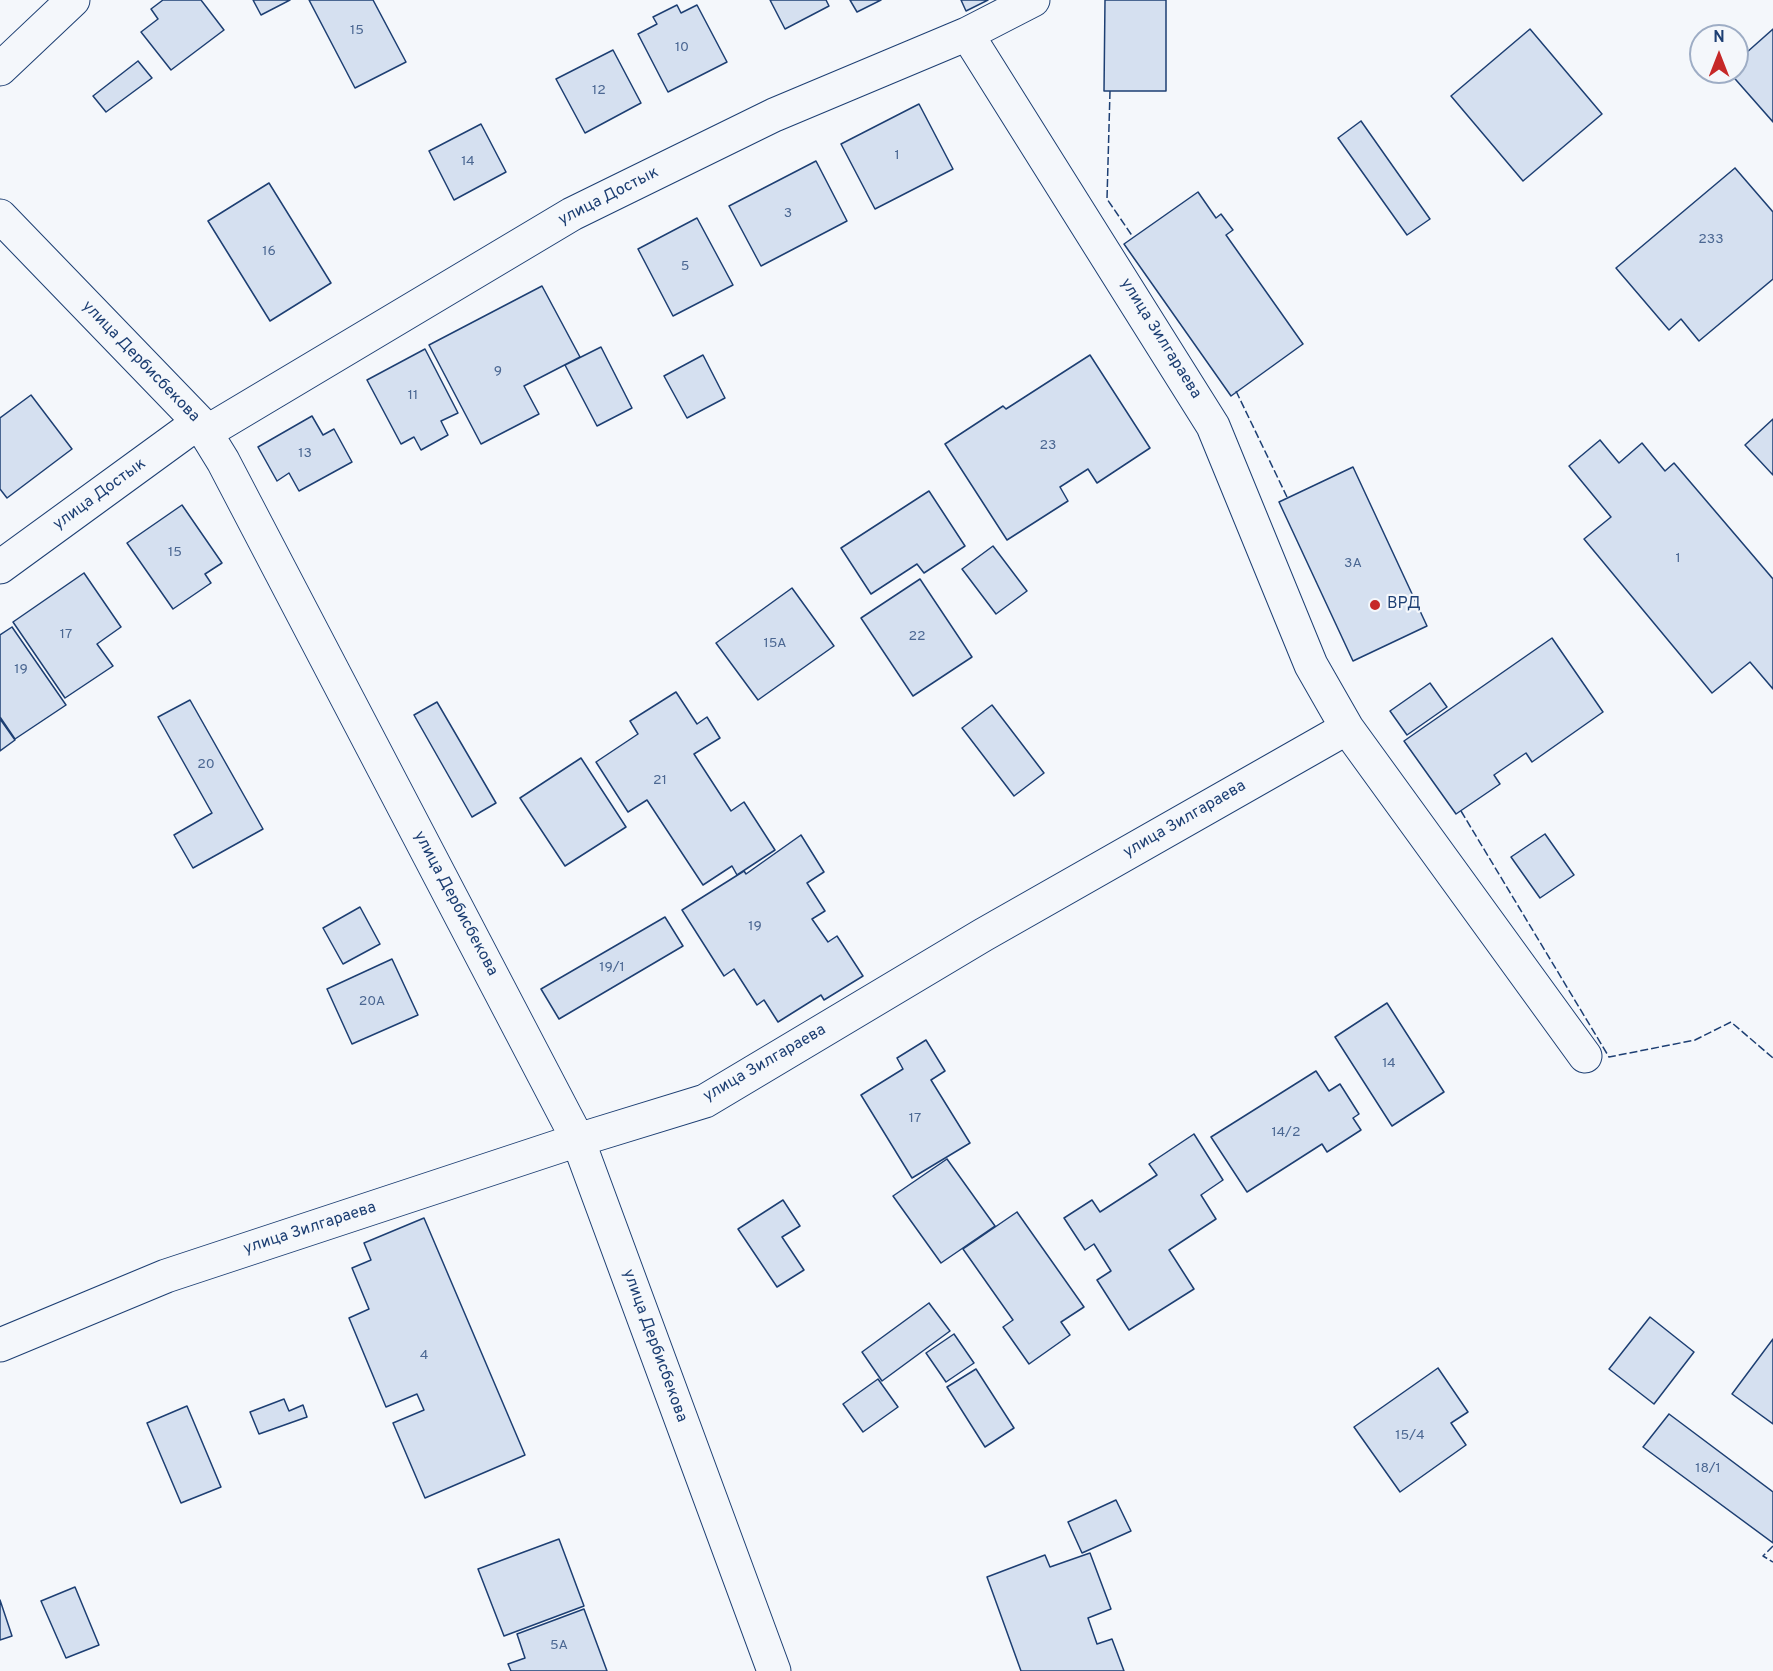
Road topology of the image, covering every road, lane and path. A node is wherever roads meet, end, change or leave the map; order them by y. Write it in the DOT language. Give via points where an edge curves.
graph roads {
  1 [pos="73,0"];
  2 [pos="1033,0"];
  3 [pos="967,34"];
  4 [pos="0,69"];
  5 [pos="0,216"];
  6 [pos="202,428"];
  7 [pos="0,567"];
  8 [pos="1347,728"];
  9 [pos="1585,1056"];
  10 [pos="578,1140"];
  11 [pos="0,1345"];
  12 [pos="774,1671"];
  1 -- 4 [label="street"];
  2 -- 3 [label="street, улица Достык"];
  3 -- 6 [label="street, улица Достык" via="774,116 572,214"];
  3 -- 8 [label="street, улица Зилгараева" via="1213,426 1311,665"];
  5 -- 6 [label="street, улица Дербисбекова"];
  6 -- 7 [label="street, улица Достык"];
  6 -- 10 [label="street, улица Дербисбекова"];
  8 -- 9 [label="street, улица Зилгараева"];
  8 -- 10 [label="street, улица Зилгараева" via="983,935 705,1101"];
  10 -- 11 [label="street, улица Зилгараева" via="166,1276"];
  10 -- 12 [label="street, улица Дербисбекова"];
}
